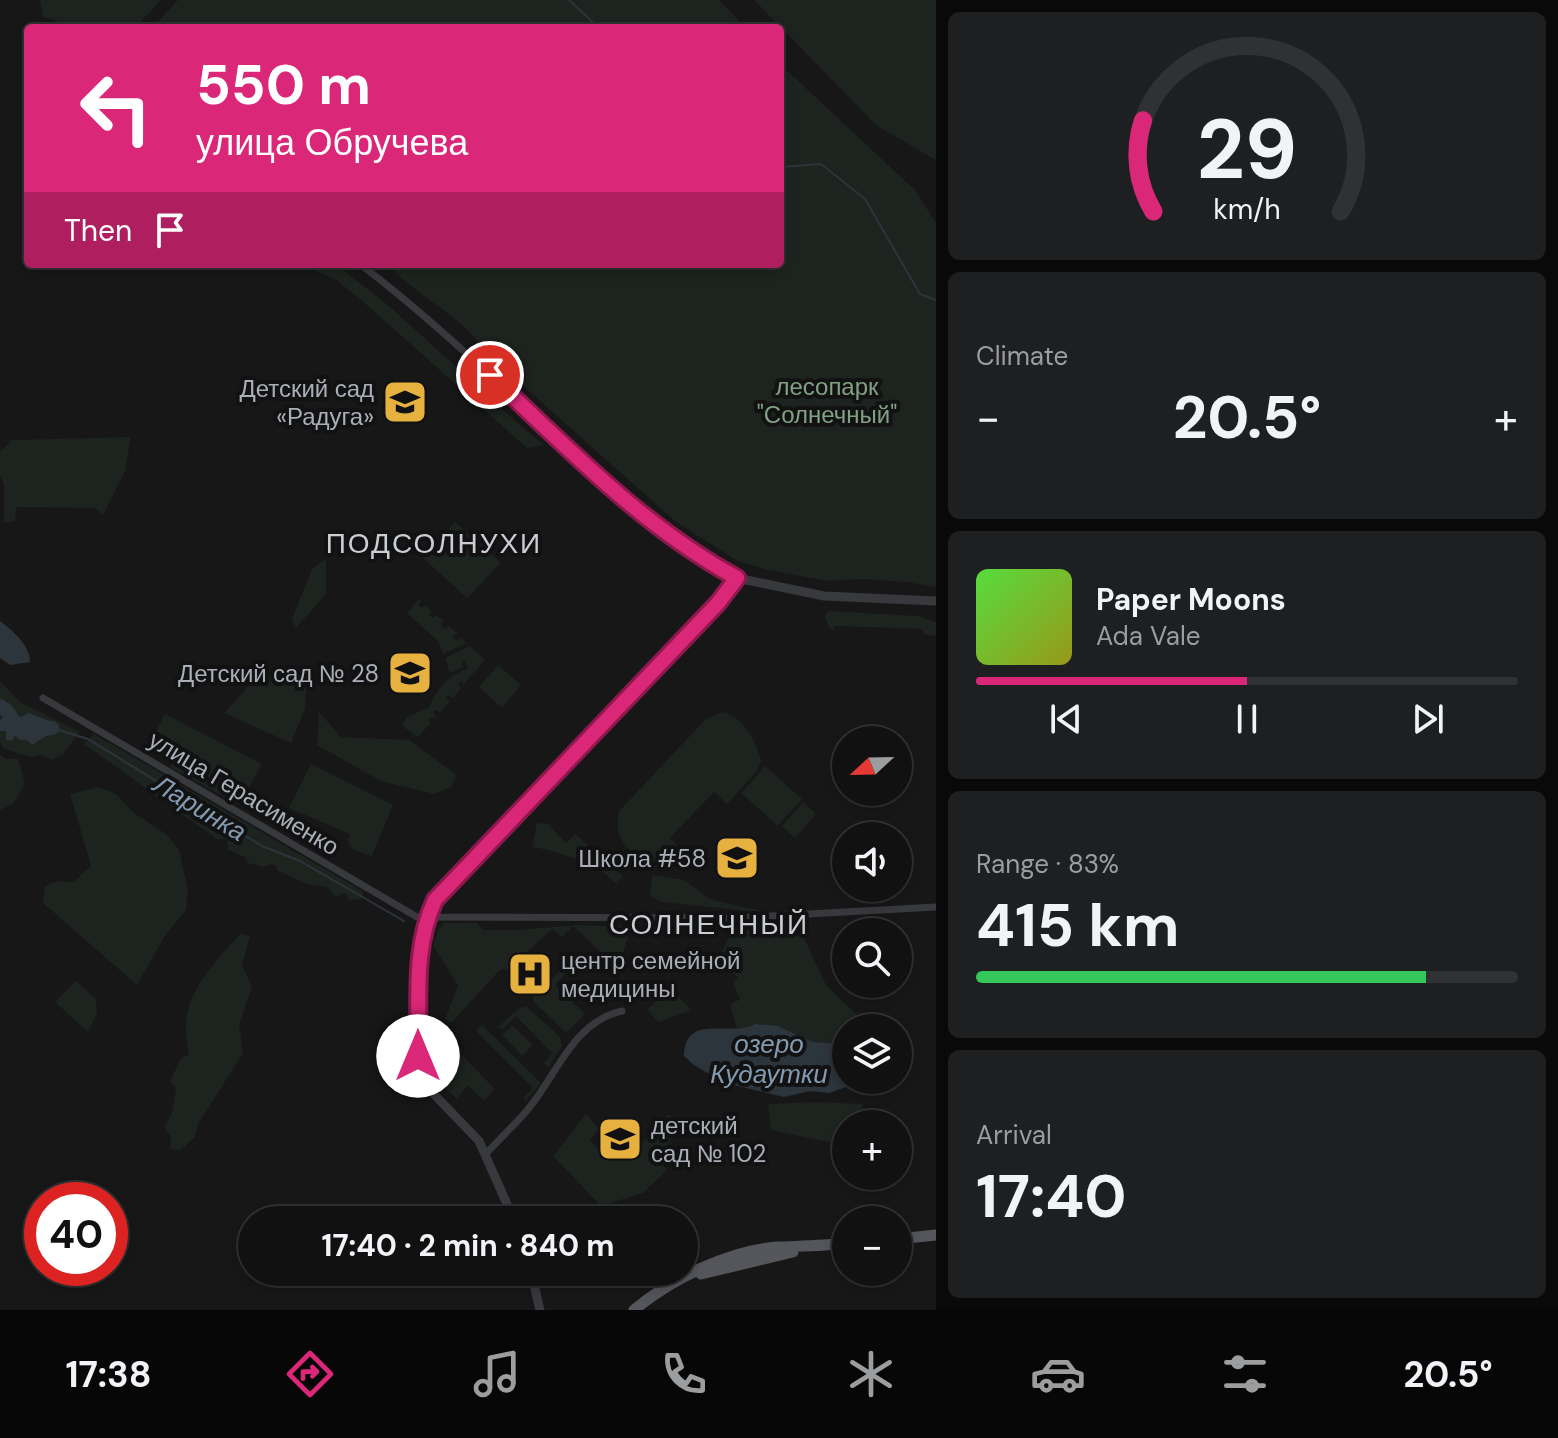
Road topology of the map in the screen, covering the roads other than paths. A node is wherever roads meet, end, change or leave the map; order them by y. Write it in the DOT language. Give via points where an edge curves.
graph roads {
  1 [pos="365,268"];
  2 [pos="737,578"];
  3 [pos="936,601"];
  4 [pos="43,698"];
  5 [pos="936,907"];
  6 [pos="428,917"];
  7 [pos="622,1011"];
  8 [pos="486,1154"];
  9 [pos="507,1206"];
  10 [pos="936,1235"];
  11 [pos="912,1238"];
  12 [pos="832,1245"];
  13 [pos="534,1286"];
  14 [pos="540,1310"];
  15 [pos="634,1310"];
  1 -- 2 [label="street" via="656,526"];
  2 -- 3 [label="street" via="824,596"];
  2 -- 6 [label="street" via="435,900"];
  4 -- 6 [label="street, улица Герасименко" via="324,865 417,917"];
  5 -- 6 [label="street" via="735,918"];
  6 -- 8 [label="street" via="419,952 419,1067 427,1087"];
  7 -- 8 [label="street" via="604,1016 571,1044 530,1107"];
  8 -- 9 [label="street"];
  10 -- 11 [label="main road"];
  12 -- 15 [label="main road" via="738,1254 707,1265"];
  13 -- 14 [label="street"];
}
